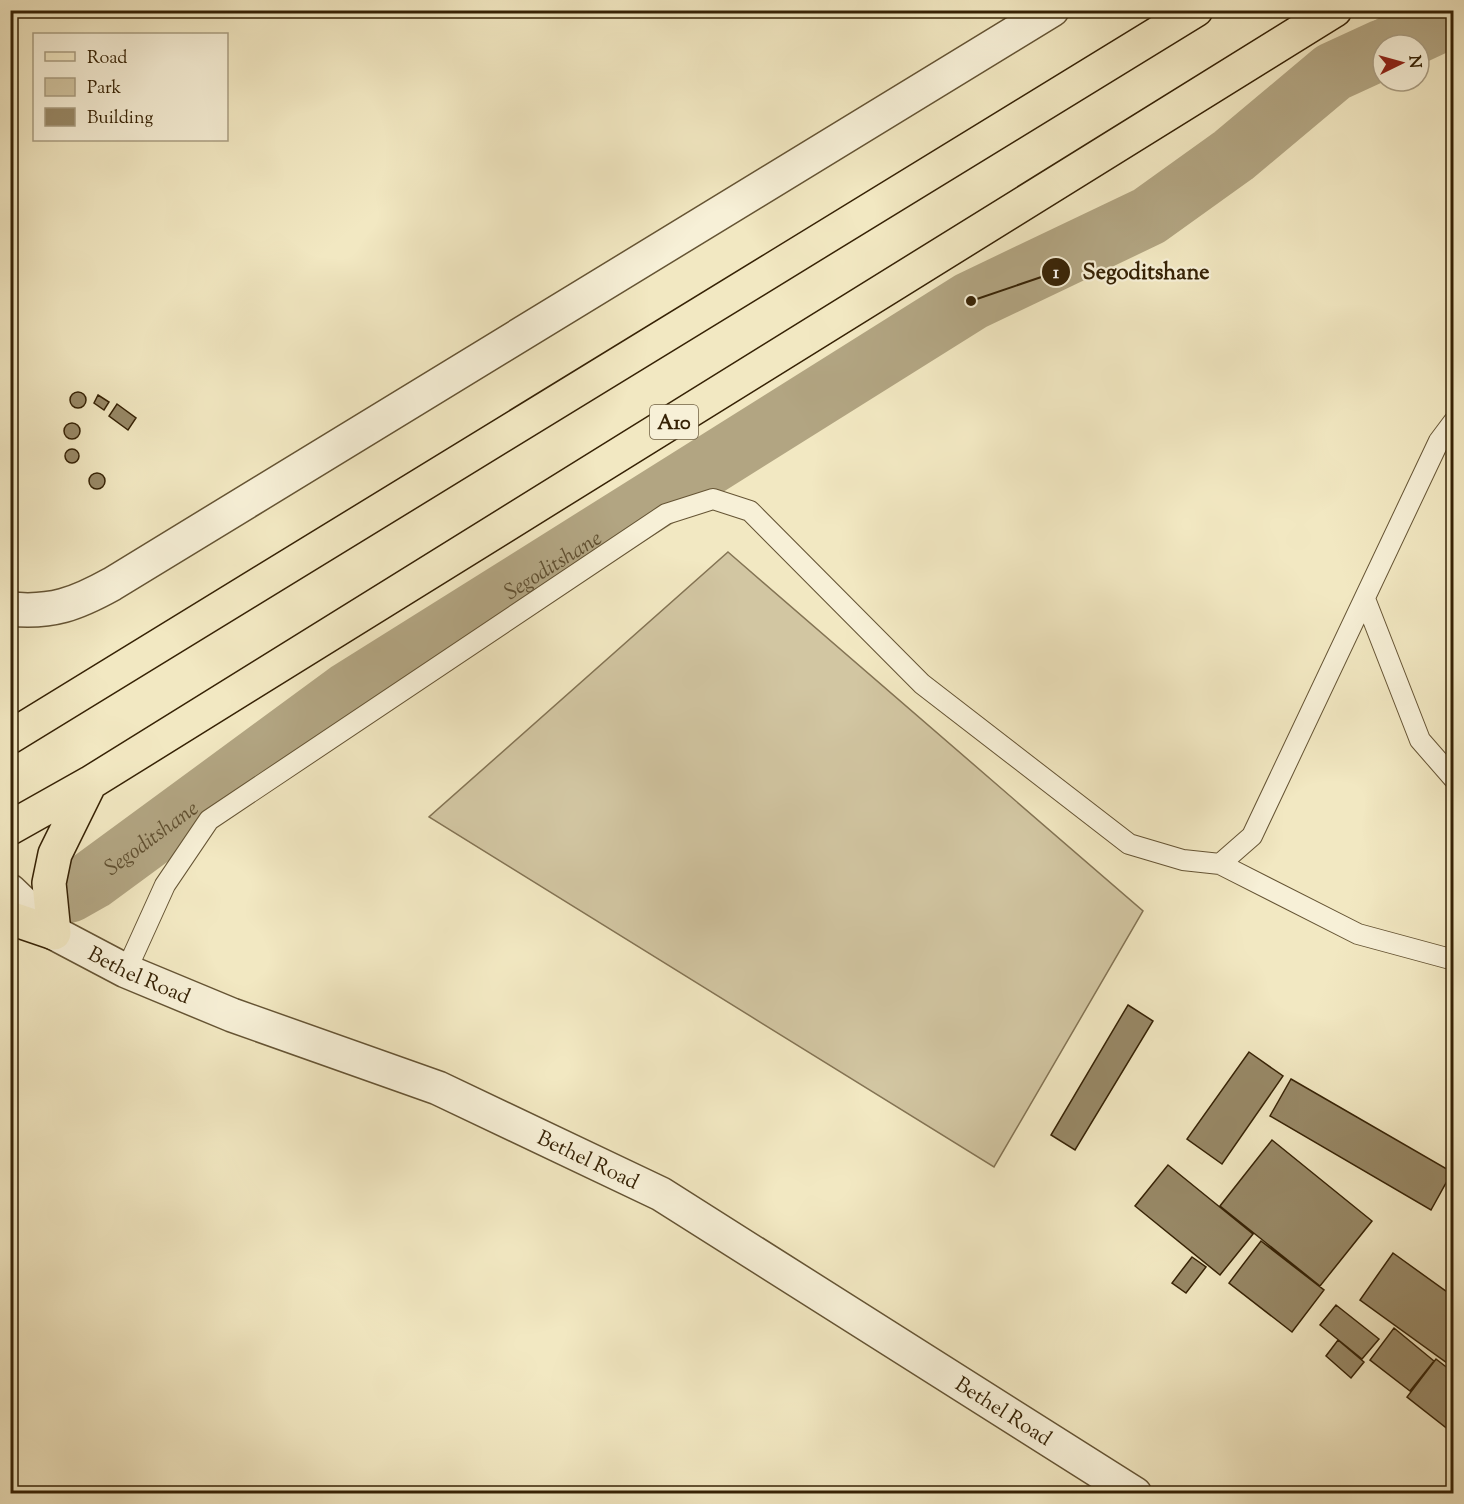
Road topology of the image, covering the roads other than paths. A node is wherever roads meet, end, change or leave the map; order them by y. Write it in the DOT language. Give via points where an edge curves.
graph roads {
  1 [pos="1052,10"];
  2 [pos="1196,10"];
  3 [pos="1335,10"];
  4 [pos="1454,421"];
  5 [pos="1365,599"];
  6 [pos="10,609"];
  7 [pos="10,737"];
  8 [pos="1454,779"];
  9 [pos="90,783"];
  10 [pos="10,828"];
  11 [pos="1220,864"];
  12 [pos="10,891"];
  13 [pos="10,918"];
  14 [pos="54,933"];
  15 [pos="1454,960"];
  16 [pos="126,971"];
  17 [pos="1136,1494"];
  1 -- 6 [label="street" via="112,584 80,602 45,611"];
  2 -- 7 [label="main road"];
  3 -- 9 [label="main road, A10"];
  4 -- 5 [label="lane" via="1439,441"];
  5 -- 8 [label="lane" via="1420,740"];
  5 -- 11 [label="lane" via="1252,836"];
  9 -- 10 [label="main road, A10"];
  9 -- 14 [label="main road" via="55,854 49,883"];
  11 -- 15 [label="lane" via="1358,934"];
  11 -- 16 [label="lane" via="1183,860 1129,844 922,684 750,511 712,499 666,514 209,820 165,885"];
  12 -- 14 [label="street, Bethel Road"];
  13 -- 14 [label="main road"];
  14 -- 16 [label="street, Bethel Road"];
  16 -- 17 [label="street, Bethel Road" via="232,1015 438,1088 661,1194"];
}
